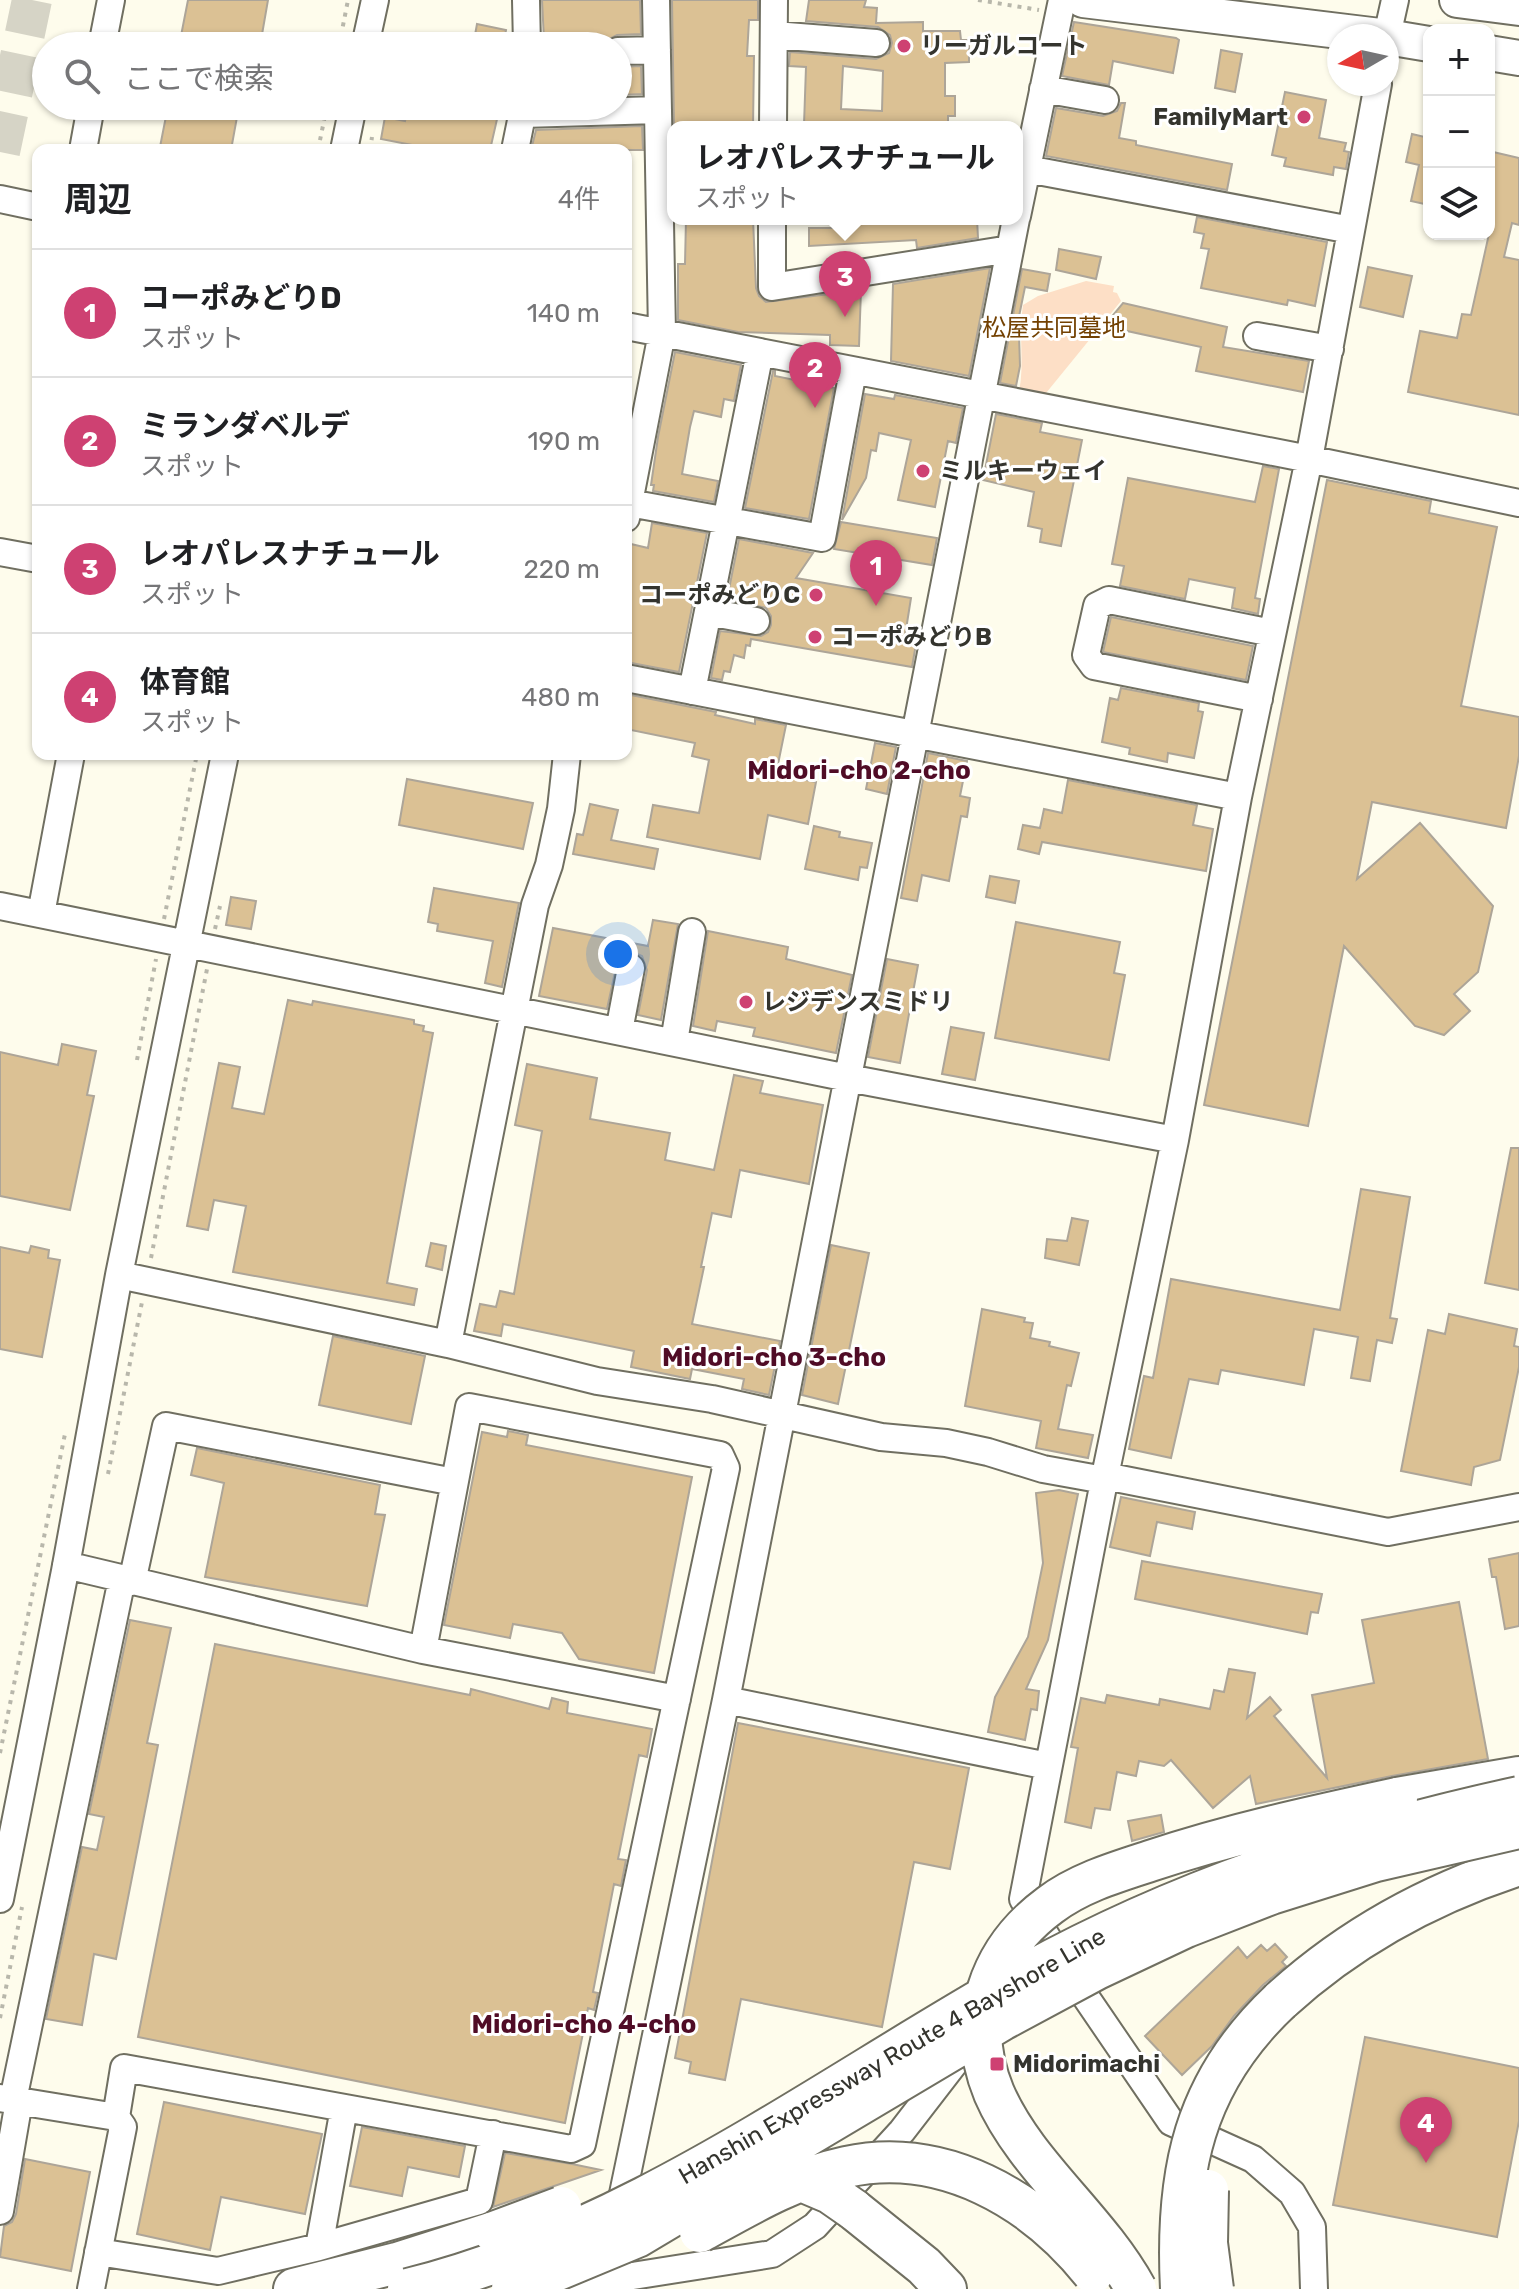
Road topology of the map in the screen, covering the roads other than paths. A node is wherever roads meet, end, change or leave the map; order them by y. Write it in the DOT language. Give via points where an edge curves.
graph roads {
  1 [pos="111,0"];
  2 [pos="375,0"];
  3 [pos="526,0"];
  4 [pos="656,0"];
  5 [pos="774,0"];
  6 [pos="1062,0"];
  7 [pos="1083,0"];
  8 [pos="1199,0"];
  9 [pos="1395,0"];
  10 [pos="1457,0"];
  11 [pos="1519,8"];
  12 [pos="1388,24"];
  13 [pos="1327,25"];
  14 [pos="1327,29"];
  15 [pos="105,32"];
  16 [pos="368,32"];
  17 [pos="527,32"];
  18 [pos="774,35"];
  19 [pos="1399,39"];
  20 [pos="876,43"];
  21 [pos="1423,43"];
  22 [pos="657,50"];
  23 [pos="632,51"];
  24 [pos="1495,54"];
  25 [pos="1519,58"];
  26 [pos="1043,89"];
  27 [pos="1376,96"];
  28 [pos="1105,100"];
  29 [pos="632,110"];
  30 [pos="658,110"];
  31 [pos="88,120"];
  32 [pos="350,120"];
  33 [pos="521,120"];
  34 [pos="773,121"];
  35 [pos="84,144"];
  36 [pos="345,144"];
  37 [pos="516,144"];
  38 [pos="666,166"];
  39 [pos="1027,169"];
  40 [pos="1023,189"];
  41 [pos="0,199"];
  42 [pos="32,206"];
  43 [pos="772,225"];
  44 [pos="1015,225"];
  45 [pos="1351,230"];
  46 [pos="1010,249"];
  47 [pos="632,327"];
  48 [pos="662,333"];
  49 [pos="1257,336"];
  50 [pos="1330,349"];
  51 [pos="760,352"];
  52 [pos="853,371"];
  53 [pos="980,396"];
  54 [pos="1309,459"];
  55 [pos="632,489"];
  56 [pos="1519,503"];
  57 [pos="632,510"];
  58 [pos="726,521"];
  59 [pos="0,552"];
  60 [pos="32,558"];
  61 [pos="708,612"];
  62 [pos="756,621"];
  63 [pos="1272,633"];
  64 [pos="632,679"];
  65 [pos="692,691"];
  66 [pos="1259,699"];
  67 [pos="914,735"];
  68 [pos="70,760"];
  69 [pos="224,760"];
  70 [pos="566,760"];
  71 [pos="1238,797"];
  72 [pos="0,906"];
  73 [pos="41,914"];
  74 [pos="692,932"];
  75 [pos="199,946"];
  76 [pos="631,968"];
  77 [pos="514,1009"];
  78 [pos="619,1031"];
  79 [pos="674,1042"];
  80 [pos="848,1078"];
  81 [pos="1175,1140"];
  82 [pos="119,1275"];
  83 [pos="448,1344"];
  84 [pos="781,1415"];
  85 [pos="1105,1476"];
  86 [pos="454,1482"];
  87 [pos="1519,1507"];
  88 [pos="66,1565"];
  89 [pos="127,1581"];
  90 [pos="423,1650"];
  91 [pos="677,1699"];
  92 [pos="726,1700"];
  93 [pos="1048,1766"];
  94 [pos="1519,1777"];
  95 [pos="1519,1797"];
  96 [pos="1519,1814"];
  97 [pos="1519,1828"];
  98 [pos="1519,1865"];
  99 [pos="12,1896"];
  100 [pos="1068,1971"];
  101 [pos="1280,2001"];
  102 [pos="11,2100"];
  103 [pos="344,2108"];
  104 [pos="116,2117"];
  105 [pos="493,2134"];
  106 [pos="853,2209"];
  107 [pos="0,2211"];
  108 [pos="319,2247"];
  109 [pos="98,2252"];
  110 [pos="1098,2281"];
  111 [pos="593,2285"];
  112 [pos="91,2289"];
  113 [pos="294,2289"];
  114 [pos="408,2289"];
  115 [pos="512,2289"];
  116 [pos="550,2289"];
  117 [pos="927,2289"];
  118 [pos="946,2289"];
  119 [pos="1136,2289"];
  120 [pos="1181,2289"];
  121 [pos="1213,2289"];
  122 [pos="1314,2289"];
  1 -- 15 [label="street"];
  2 -- 16 [label="street"];
  3 -- 17 [label="street"];
  4 -- 22 [label="street"];
  5 -- 18 [label="street"];
  6 -- 26 [label="street"];
  7 -- 14 [label="main road"];
  8 -- 13 [label="main road"];
  9 -- 12 [label="street"];
  10 -- 11 [label="main road"];
  18 -- 20 [label="street"];
  18 -- 34 [label="street"];
  19 -- 21 [label="main road"];
  22 -- 23 [label="street"];
  22 -- 30 [label="street"];
  24 -- 25 [label="main road"];
  26 -- 28 [label="street"];
  26 -- 39 [label="street"];
  27 -- 45 [label="street"];
  29 -- 30 [label="street"];
  30 -- 38 [label="street"];
  31 -- 35 [label="street"];
  32 -- 36 [label="street"];
  33 -- 37 [label="street"];
  38 -- 48 [label="street"];
  39 -- 40 [label="street"];
  39 -- 45 [label="street"];
  41 -- 42 [label="street"];
  43 -- 46 [label="street" via="772,287"];
  44 -- 46 [label="street"];
  45 -- 50 [label="street"];
  46 -- 53 [label="street"];
  47 -- 48 [label="street"];
  48 -- 51 [label="street"];
  48 -- 55 [label="street"];
  49 -- 50 [label="street"];
  50 -- 54 [label="street"];
  51 -- 52 [label="street"];
  51 -- 58 [label="street"];
  52 -- 53 [label="street"];
  52 -- 58 [label="street" via="822,538"];
  53 -- 54 [label="street"];
  53 -- 67 [label="street"];
  54 -- 56 [label="street"];
  54 -- 63 [label="street"];
  57 -- 58 [label="street"];
  58 -- 61 [label="street"];
  59 -- 60 [label="street"];
  61 -- 62 [label="street"];
  61 -- 65 [label="street"];
  63 -- 66 [label="street"];
  63 -- 66 [label="street" via="1109,600 1097,606 1086,655 1094,666"];
  64 -- 65 [label="street"];
  65 -- 67 [label="street"];
  66 -- 71 [label="street"];
  67 -- 71 [label="street"];
  67 -- 80 [label="street"];
  68 -- 73 [label="street"];
  69 -- 75 [label="street"];
  70 -- 77 [label="street" via="561,809"];
  71 -- 81 [label="street"];
  72 -- 73 [label="street"];
  73 -- 75 [label="street"];
  74 -- 79 [label="street"];
  75 -- 77 [label="street"];
  75 -- 82 [label="street"];
  76 -- 78 [label="street"];
  77 -- 78 [label="street"];
  77 -- 83 [label="street"];
  78 -- 79 [label="street"];
  79 -- 80 [label="street"];
  80 -- 81 [label="street"];
  80 -- 84 [label="street"];
  81 -- 85 [label="street"];
  82 -- 83 [label="street"];
  82 -- 88 [label="street"];
  83 -- 84 [label="street" via="597,1381"];
  84 -- 85 [label="street" via="881,1437 946,1443 1043,1469"];
  84 -- 92 [label="street"];
  85 -- 87 [label="street" via="1388,1532"];
  85 -- 93 [label="street"];
  86 -- 89 [label="street" via="166,1426"];
  86 -- 90 [label="street"];
  86 -- 91 [label="street" via="469,1407 720,1455 726,1468"];
  88 -- 89 [label="street"];
  88 -- 99 [label="street"];
  89 -- 90 [label="street"];
  89 -- 102 [label="street"];
  90 -- 91 [label="street"];
  91 -- 105 [label="street" via="582,2144 571,2149"];
  92 -- 93 [label="street"];
  92 -- 111 [label="street"];
  93 -- 100 [label="street" via="1023,1899"];
  94 -- 119 [label="highway, bridge" via="1320,1815 1107,1875 1051,1904 1000,1957 989,1981 982,2038 994,2093 1032,2155 1105,2239"];
  95 -- 114 [label="highway, Hanshin Expressway Route 4 Bayshore Line, bridge" via="1303,1854 1152,1911 1015,1981 647,2195 494,2263"];
  96 -- 100 [label="street" via="1380,1843 1268,1876 1145,1927"];
  97 -- 115 [label="highway, Hanshin Expressway Route 4 Bayshore Line, bridge" via="1376,1861 1186,1927 1002,2020 637,2237"];
  98 -- 101 [label="highway" via="1462,1885 1376,1927"];
  100 -- 111 [label="street" via="963,2052 902,2131 815,2226 772,2254"];
  100 -- 122 [label="street" via="1171,2122 1253,2159 1292,2193 1312,2227"];
  101 -- 120 [label="highway, bridge" via="1234,2050 1197,2124 1183,2189"];
  101 -- 121 [label="highway, bridge" via="1242,2051 1220,2103 1206,2219"];
  102 -- 104 [label="street"];
  102 -- 107 [label="street"];
  103 -- 104 [label="street" via="124,2068"];
  103 -- 105 [label="street"];
  103 -- 108 [label="street"];
  104 -- 109 [label="street" via="123,2127"];
  105 -- 108 [label="street" via="479,2201"];
  106 -- 113 [label="highway, bridge" via="785,2174 697,2167 635,2179 448,2248"];
  106 -- 117 [label="highway"];
  106 -- 118 [label="highway"];
  108 -- 109 [label="street" via="218,2271"];
  109 -- 112 [label="street"];
  110 -- 111 [label="highway, bridge" via="1052,2228 1001,2191 942,2169 883,2162 847,2166 783,2188"];
  111 -- 116 [label="street"];
}
